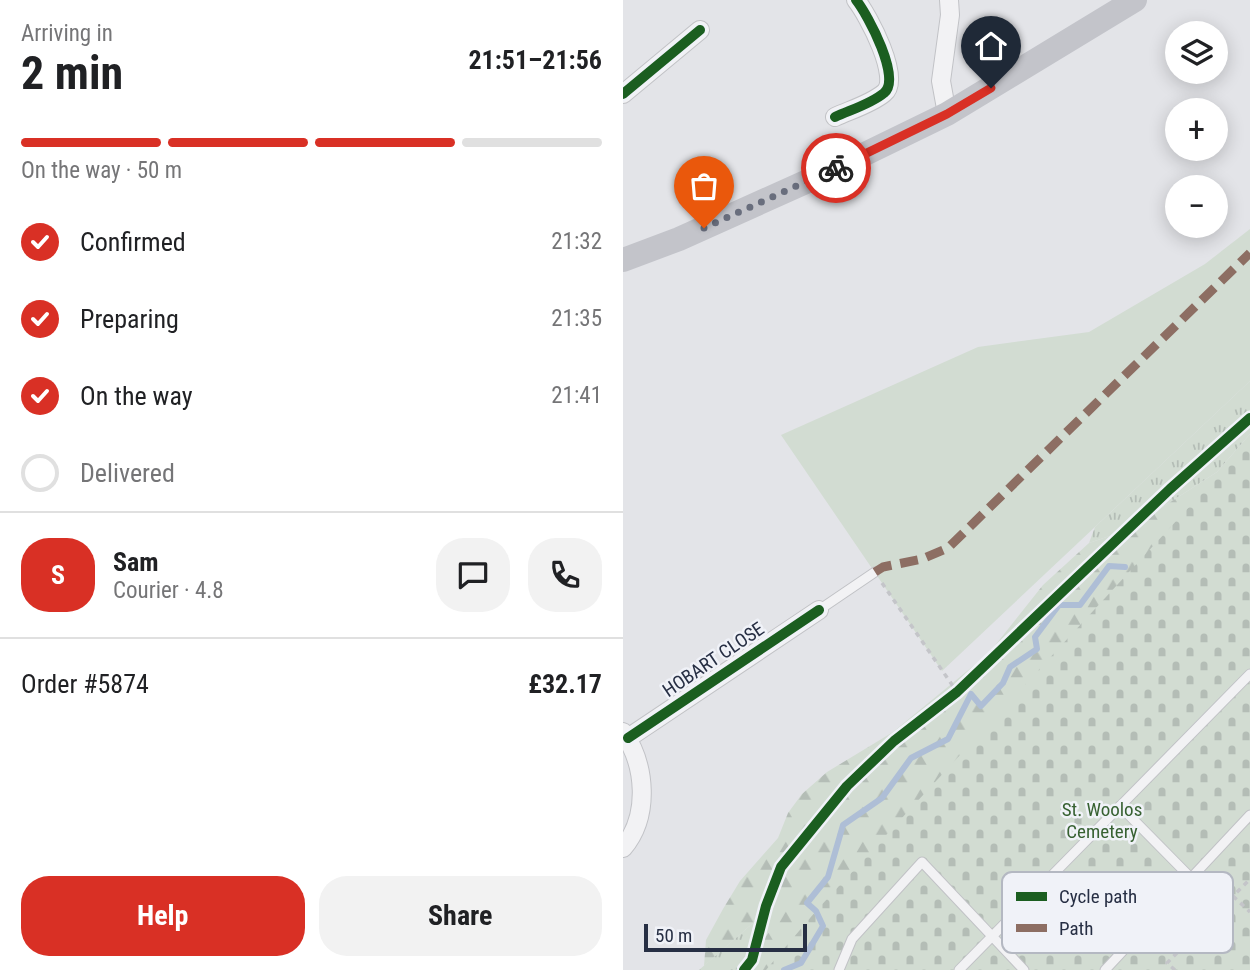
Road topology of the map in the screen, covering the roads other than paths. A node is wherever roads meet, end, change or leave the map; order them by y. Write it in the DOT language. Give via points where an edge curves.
graph roads {
  1 [pos="856,0"];
  2 [pos="949,0"];
  3 [pos="1135,0"];
  4 [pos="700,30"];
  5 [pos="623,94"];
  6 [pos="947,114"];
  7 [pos="835,117"];
  8 [pos="623,260"];
  9 [pos="875,572"];
  10 [pos="819,610"];
  11 [pos="1250,674"];
  12 [pos="625,735"];
  13 [pos="1120,806"];
  14 [pos="1250,815"];
  15 [pos="623,848"];
  16 [pos="1055,872"];
  17 [pos="1185,872"];
  18 [pos="1197,872"];
  19 [pos="1002,926"];
  20 [pos="992,936"];
  21 [pos="1002,947"];
  22 [pos="1008,953"];
  23 [pos="1121,953"];
  24 [pos="839,970"];
  25 [pos="959,970"];
  26 [pos="1024,970"];
  27 [pos="1105,970"];
  1 -- 7 [label="street" via="889,69 891,83 885,93"];
  2 -- 6 [label="street" via="941,81"];
  3 -- 6 [label="main road"];
  4 -- 5 [label="street"];
  6 -- 8 [label="main road" via="791,189"];
  9 -- 10 [label="lane"];
  10 -- 12 [label="street, HOBART CLOSE"];
  11 -- 13 [label="lane"];
  12 -- 15 [label="street" via="643,786 641,811"];
  13 -- 16 [label="lane"];
  13 -- 17 [label="lane"];
  14 -- 18 [label="lane"];
  19 -- 20 [label="lane"];
  20 -- 21 [label="lane"];
  20 -- 24 [label="lane" via="922,862 852,939"];
  20 -- 25 [label="lane"];
  22 -- 26 [label="lane"];
  23 -- 27 [label="lane"];
}
